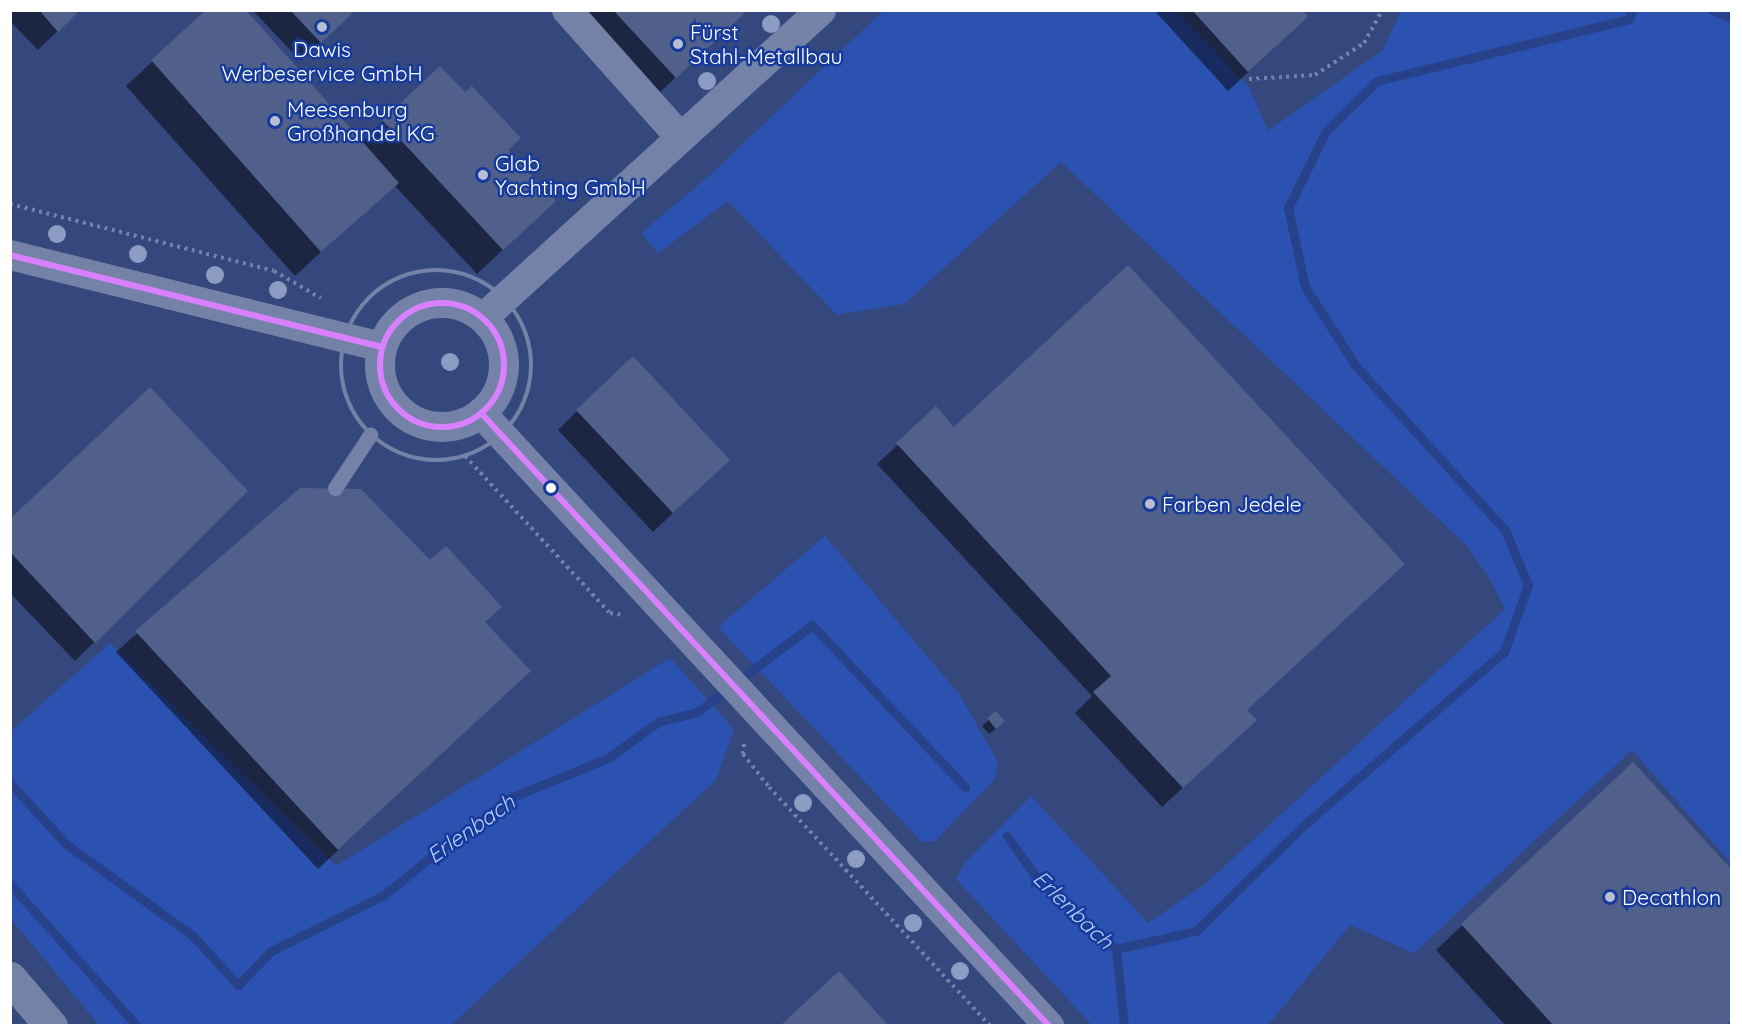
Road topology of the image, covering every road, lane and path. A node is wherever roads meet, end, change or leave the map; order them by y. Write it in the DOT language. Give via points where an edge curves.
graph roads {
  1 [pos="567,10"];
  2 [pos="821,10"];
  3 [pos="1382,10"];
  4 [pos="1249,79"];
  5 [pos="681,138"];
  6 [pos="10,204"];
  7 [pos="10,255"];
  8 [pos="504,298"];
  9 [pos="333,305"];
  10 [pos="483,318"];
  11 [pos="347,322"];
  12 [pos="382,347"];
  13 [pos="481,413"];
  14 [pos="503,433"];
  15 [pos="370,435"];
  16 [pos="465,456"];
  17 [pos="335,488"];
  18 [pos="676,621"];
  19 [pos="746,699"];
  20 [pos="10,978"];
  21 [pos="51,1026"];
  22 [pos="990,1026"];
  23 [pos="1049,1026"];
  1 -- 5 [label="street"];
  2 -- 5 [label="street"];
  3 -- 4 [label="path" via="1364,43 1315,75"];
  5 -- 8 [label="street"];
  6 -- 9 [label="path" via="274,271"];
  7 -- 11 [label="street"];
  8 -- 10 [label="street"];
  8 -- 11 [label="path" via="456,271 426,270 397,277 372,294"];
  8 -- 14 [label="path" via="523,325 531,352 521,409"];
  10 -- 12 [label="street" via="461,306 439,303 413,310 397,321"];
  10 -- 13 [label="street" via="497,336 504,363 501,385"];
  11 -- 12 [label="street"];
  11 -- 15 [label="path" via="341,378 351,409"];
  12 -- 13 [label="street" via="379,368 385,392 401,412 418,423 445,428"];
  13 -- 14 [label="street"];
  14 -- 16 [label="path"];
  14 -- 18 [label="street"];
  15 -- 16 [label="path" via="398,453 430,460"];
  15 -- 17 [label="lane"];
  16 -- 18 [label="path" via="610,613"];
  18 -- 19 [label="street"];
  19 -- 22 [label="path" via="743,753"];
  19 -- 23 [label="street"];
  20 -- 21 [label="highway"];
}
